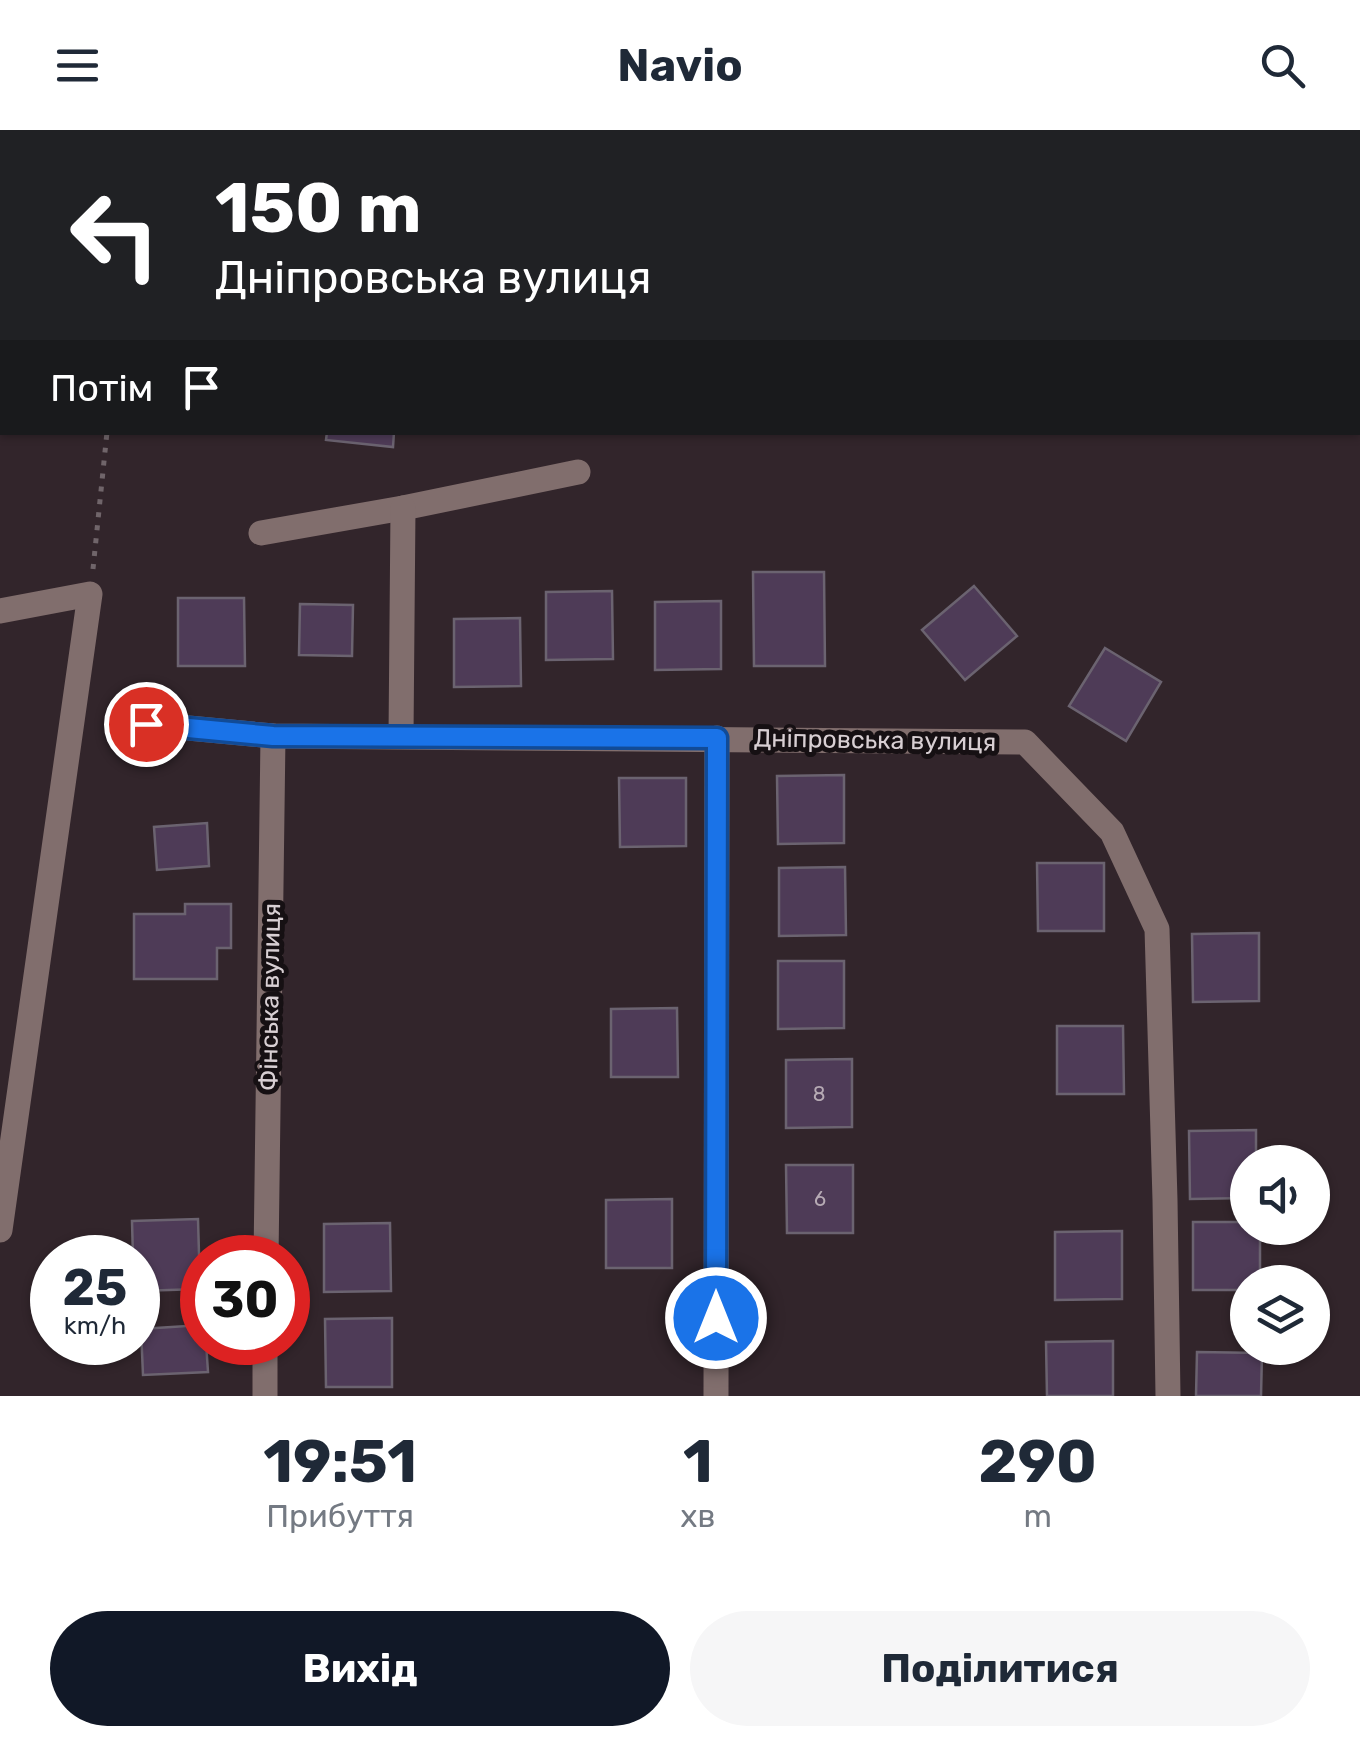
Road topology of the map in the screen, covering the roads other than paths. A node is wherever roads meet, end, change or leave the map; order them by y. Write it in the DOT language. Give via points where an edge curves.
graph roads {
  1 [pos="578,472"];
  2 [pos="403,508"];
  3 [pos="260,533"];
  4 [pos="0,611"];
  5 [pos="146,724"];
  6 [pos="273,736"];
  7 [pos="401,736"];
  8 [pos="717,738"];
  9 [pos="0,1230"];
  10 [pos="266,1235"];
  11 [pos="265,1365"];
  12 [pos="265,1396"];
  13 [pos="716,1396"];
  14 [pos="1168,1396"];
  1 -- 2 [label="street"];
  2 -- 3 [label="street"];
  2 -- 7 [label="street"];
  4 -- 9 [label="street" via="90,594"];
  5 -- 6 [label="street, Дніпровська вулиця"];
  6 -- 7 [label="street, Дніпровська вулиця"];
  6 -- 10 [label="street, Фінська вулиця"];
  7 -- 8 [label="street, Дніпровська вулиця"];
  8 -- 13 [label="street"];
  8 -- 14 [label="street, Дніпровська вулиця" via="1026,742 1112,832 1157,929"];
  11 -- 12 [label="street"];
}
